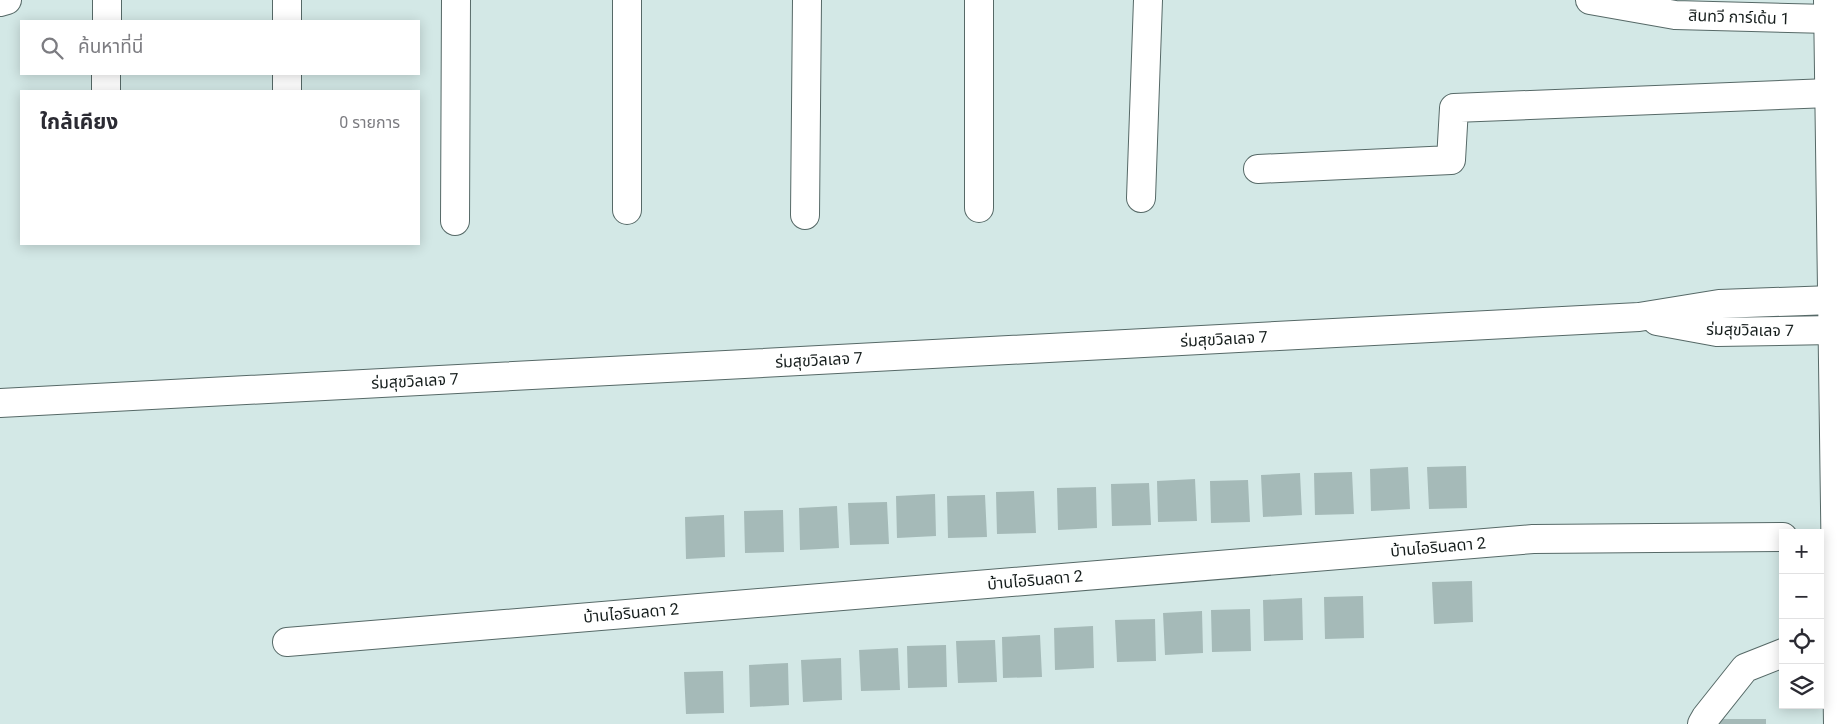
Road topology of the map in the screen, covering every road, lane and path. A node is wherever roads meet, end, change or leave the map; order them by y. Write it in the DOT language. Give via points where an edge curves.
graph roads {
  1 [pos="7,0"];
  2 [pos="107,0"];
  3 [pos="287,0"];
  4 [pos="456,0"];
  5 [pos="627,0"];
  6 [pos="807,0"];
  7 [pos="980,0"];
  8 [pos="1148,0"];
  9 [pos="1590,0"];
  10 [pos="0,2"];
  11 [pos="1828,10"];
  12 [pos="107,20"];
  13 [pos="287,20"];
  14 [pos="106,75"];
  15 [pos="287,75"];
  16 [pos="106,90"];
  17 [pos="287,90"];
  18 [pos="1829,93"];
  19 [pos="1258,169"];
  20 [pos="1141,198"];
  21 [pos="979,208"];
  22 [pos="627,210"];
  23 [pos="805,216"];
  24 [pos="455,221"];
  25 [pos="1832,300"];
  26 [pos="1638,317"];
  27 [pos="1832,330"];
  28 [pos="0,403"];
  29 [pos="1779,537"];
  30 [pos="1828,537"];
  31 [pos="287,642"];
  32 [pos="1828,645"];
  33 [pos="1779,655"];
  34 [pos="1702,724"];
  35 [pos="1838,724"];
  1 -- 10 [label="main road"];
  2 -- 12 [label="main road"];
  3 -- 13 [label="main road"];
  4 -- 24 [label="main road"];
  5 -- 22 [label="main road"];
  6 -- 23 [label="main road"];
  7 -- 21 [label="main road"];
  8 -- 20 [label="main road"];
  9 -- 11 [label="main road, สินทวี การ์เด้น 1" via="1675,15"];
  11 -- 18 [label="main road"];
  14 -- 16 [label="main road"];
  15 -- 17 [label="main road"];
  18 -- 19 [label="main road" via="1454,108 1451,160"];
  18 -- 25 [label="main road"];
  25 -- 26 [label="main road, ร่มสุขวิลเลจ 7" via="1719,304"];
  25 -- 27 [label="main road"];
  26 -- 27 [label="main road, ร่มสุขวิลเลจ 7" via="1717,332"];
  26 -- 28 [label="main road, ร่มสุขวิลเลจ 7"];
  27 -- 30 [label="main road"];
  29 -- 31 [label="main road, บ้านไอรินลดา 2" via="1532,539"];
  30 -- 32 [label="main road"];
  32 -- 35 [label="main road"];
  33 -- 34 [label="main road" via="1745,668"];
}
